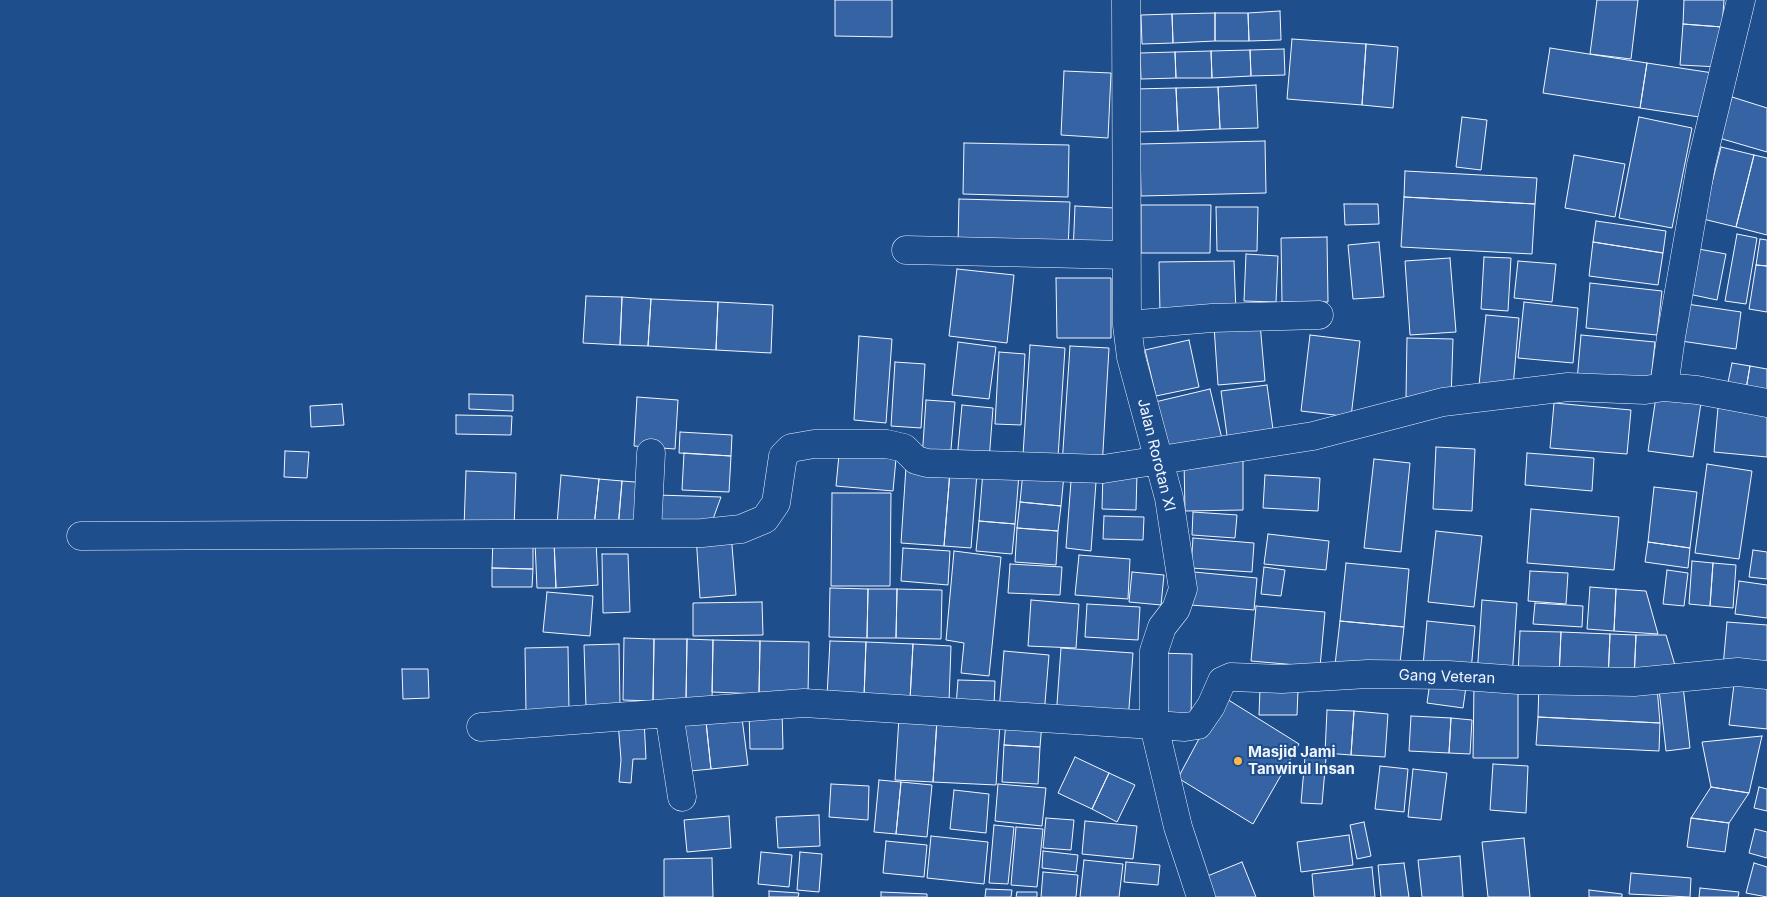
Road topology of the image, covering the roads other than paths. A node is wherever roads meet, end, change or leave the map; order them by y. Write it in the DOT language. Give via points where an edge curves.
graph roads {
  1 [pos="1126,0"];
  2 [pos="1741,0"];
  3 [pos="906,250"];
  4 [pos="1126,255"];
  5 [pos="1318,315"];
  6 [pos="1127,325"];
  7 [pos="1664,387"];
  8 [pos="1767,403"];
  9 [pos="651,453"];
  10 [pos="1160,461"];
  11 [pos="647,533"];
  12 [pos="81,536"];
  13 [pos="1767,675"];
  14 [pos="669,713"];
  15 [pos="1154,726"];
  16 [pos="481,727"];
  17 [pos="682,797"];
  18 [pos="1201,897"];
  1 -- 4 [label="street, Jalan Rorotan XI"];
  2 -- 7 [label="street" via="1701,165"];
  3 -- 4 [label="street"];
  4 -- 6 [label="street, Jalan Rorotan XI"];
  5 -- 6 [label="street" via="1212,318"];
  6 -- 10 [label="street, Jalan Rorotan XI" via="1131,357"];
  7 -- 8 [label="street"];
  7 -- 10 [label="street" via="1645,390 1568,387 1443,402 1312,436"];
  9 -- 11 [label="street"];
  10 -- 11 [label="street" via="1103,469 926,463 916,460 904,448 887,444 814,444 790,448 783,456 776,503 765,519 741,529"];
  10 -- 15 [label="street, Jalan Rorotan XI" via="1169,498 1182,589 1176,610 1162,628 1154,652"];
  11 -- 12 [label="street"];
  13 -- 15 [label="street, Gang Veteran" via="1738,672 1634,682 1404,675 1282,679 1231,677 1222,681 1198,725"];
  14 -- 15 [label="street" via="815,703"];
  14 -- 16 [label="street"];
  14 -- 17 [label="street"];
  15 -- 18 [label="street, Jalan Rorotan XI" via="1178,827"];
}
